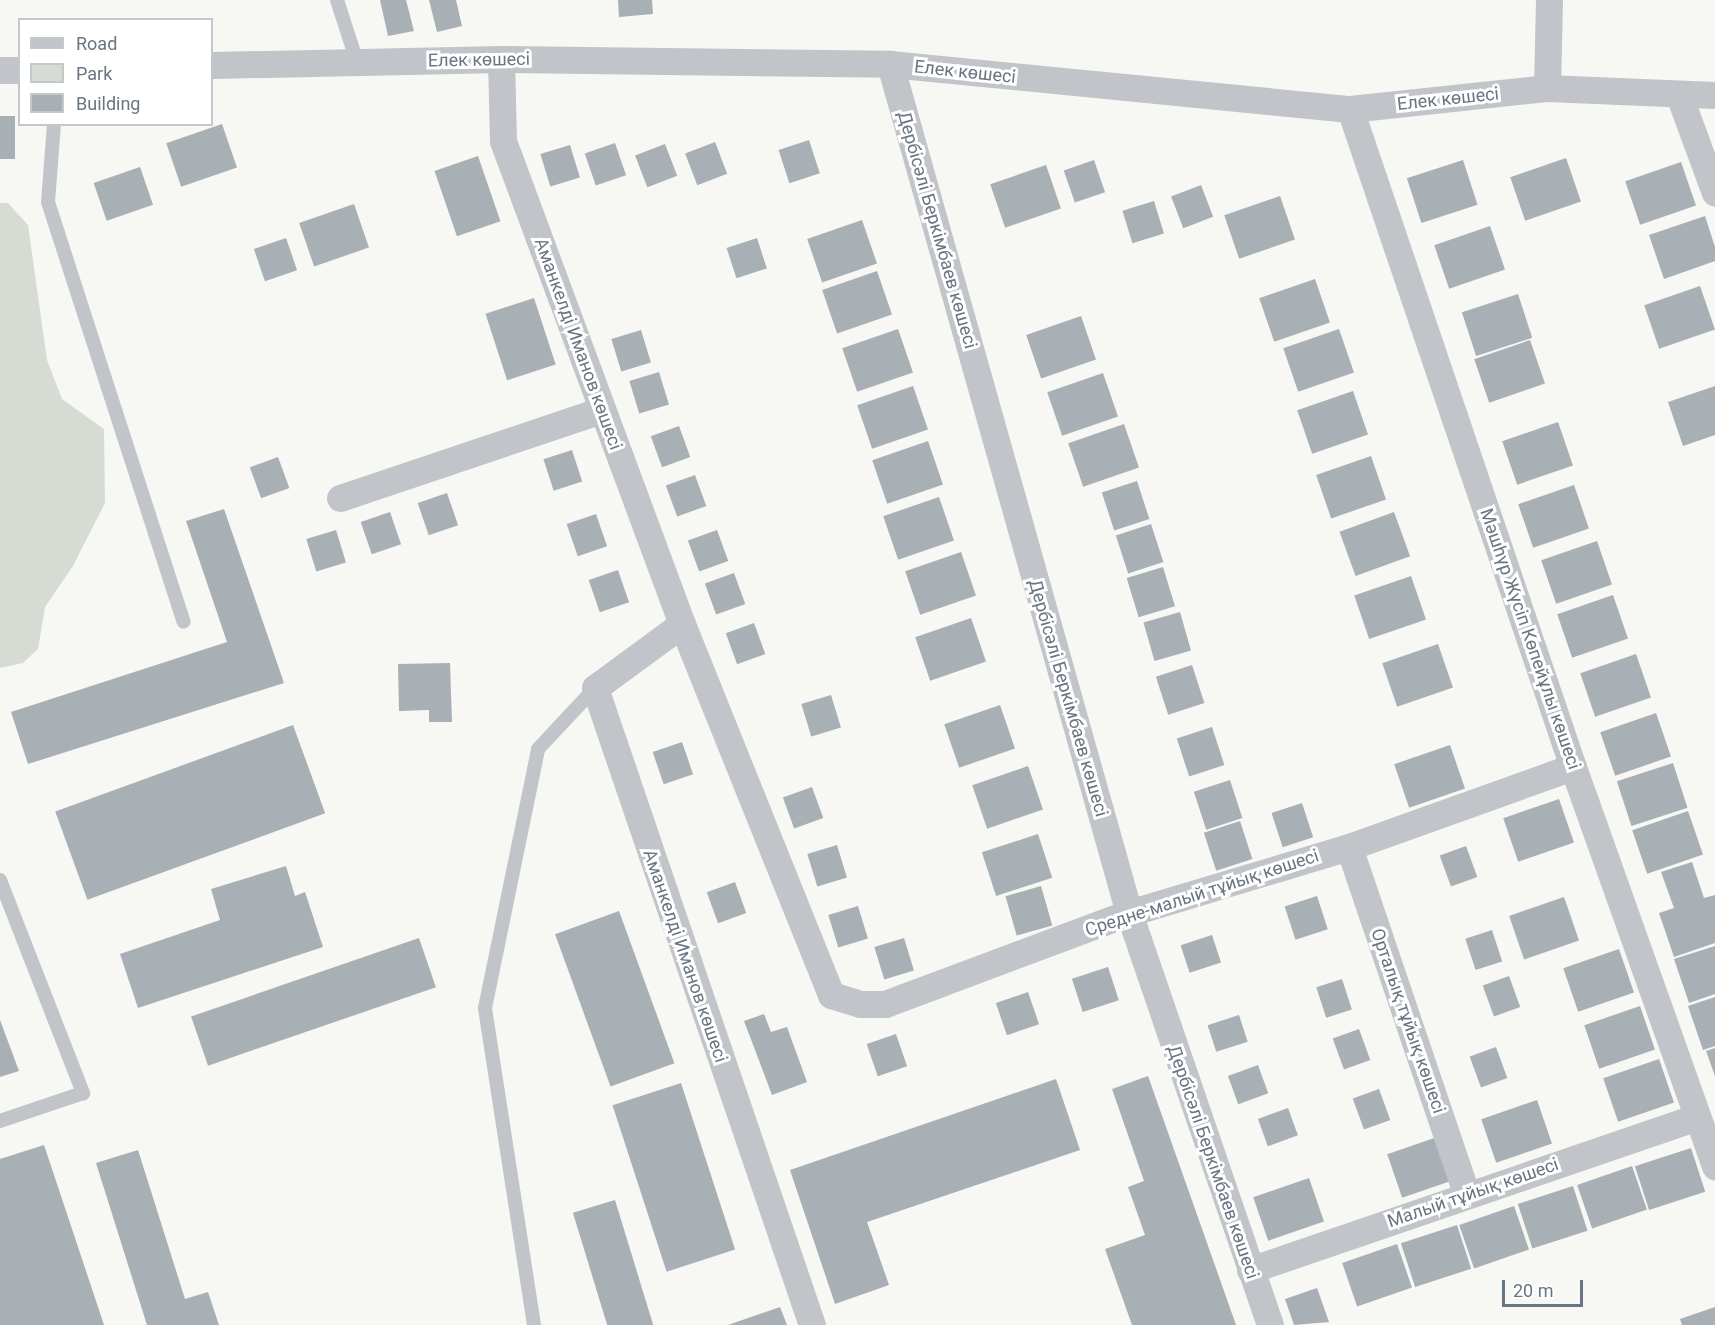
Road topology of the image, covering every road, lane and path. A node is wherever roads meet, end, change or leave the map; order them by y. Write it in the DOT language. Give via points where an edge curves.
graph roads {
  1 [pos="337,0"];
  2 [pos="1549,0"];
  3 [pos="501,59"];
  4 [pos="357,62"];
  5 [pos="890,64"];
  6 [pos="213,65"];
  7 [pos="0,70"];
  8 [pos="18,70"];
  9 [pos="1547,88"];
  10 [pos="1679,94"];
  11 [pos="1715,95"];
  12 [pos="1350,109"];
  13 [pos="54,126"];
  14 [pos="1715,193"];
  15 [pos="602,410"];
  16 [pos="340,498"];
  17 [pos="184,622"];
  18 [pos="682,624"];
  19 [pos="595,688"];
  20 [pos="1573,767"];
  21 [pos="1349,847"];
  22 [pos="0,880"];
  23 [pos="1129,914"];
  24 [pos="831,995"];
  25 [pos="1697,1117"];
  26 [pos="0,1121"];
  27 [pos="1715,1166"];
  28 [pos="1467,1196"];
  29 [pos="1250,1270"];
  30 [pos="534,1325"];
  31 [pos="812,1325"];
  32 [pos="1270,1325"];
  1 -- 4 [label="lane"];
  2 -- 9 [label="street"];
  3 -- 4 [label="street, Елек көшесі"];
  3 -- 5 [label="street, Елек көшесі"];
  3 -- 15 [label="street, Аманкелді Иманов көшесі" via="503,141"];
  4 -- 6 [label="street, Елек көшесі"];
  5 -- 12 [label="street, Елек көшесі"];
  5 -- 23 [label="street, Дербісәлі Беркімбаев көшесі"];
  7 -- 8 [label="street"];
  9 -- 10 [label="street, Елек көшесі"];
  9 -- 12 [label="street, Елек көшесі"];
  10 -- 11 [label="street, Елек көшесі"];
  10 -- 14 [label="street"];
  12 -- 20 [label="street, Мәшһүр Жүсіп Көпейұлы көшесі"];
  13 -- 17 [label="lane" via="48,202"];
  15 -- 16 [label="street"];
  15 -- 18 [label="street, Аманкелді Иманов көшесі"];
  18 -- 19 [label="street"];
  18 -- 24 [label="street, Аманкелді Иманов көшесі"];
  19 -- 30 [label="lane" via="538,749 485,1008"];
  19 -- 31 [label="street, Аманкелді Иманов көшесі"];
  20 -- 21 [label="street, Средне-малый тұйық көшесі"];
  20 -- 25 [label="street, Мәшһүр Жүсіп Көпейұлы көшесі"];
  21 -- 23 [label="street, Средне-малый тұйық көшесі"];
  21 -- 28 [label="street, Орталық тұйық көшесі"];
  22 -- 26 [label="lane" via="82,1092"];
  23 -- 24 [label="street, Средне-малый тұйық көшесі" via="885,1004 860,1004"];
  23 -- 29 [label="street, Дербісәлі Беркімбаев көшесі"];
  25 -- 27 [label="street, Мәшһүр Жүсіп Көпейұлы көшесі"];
  25 -- 28 [label="street, Малый тұйық көшесі"];
  28 -- 29 [label="street, Малый тұйық көшесі"];
  29 -- 32 [label="street, Дербісәлі Беркімбаев көшесі"];
}
